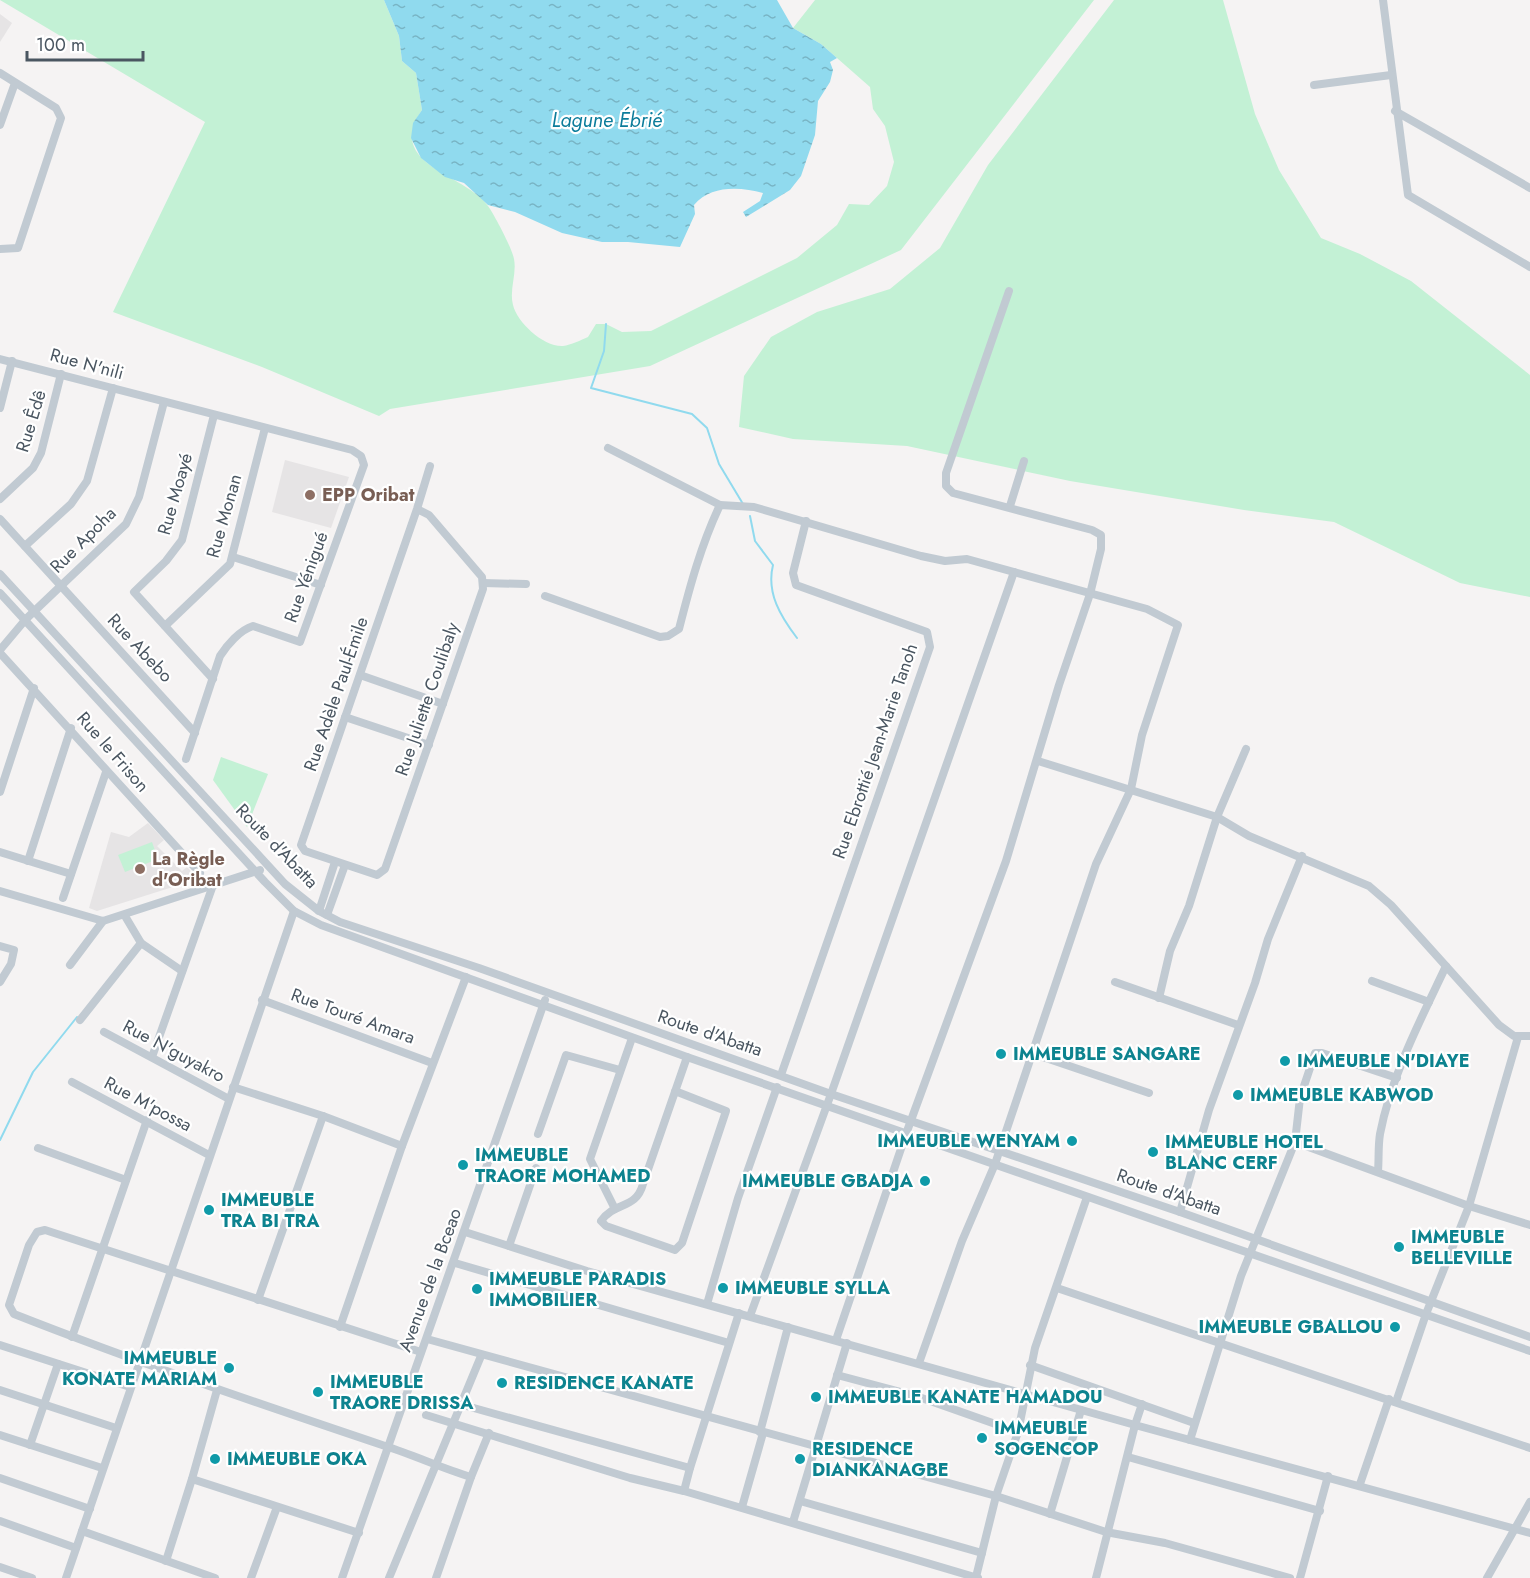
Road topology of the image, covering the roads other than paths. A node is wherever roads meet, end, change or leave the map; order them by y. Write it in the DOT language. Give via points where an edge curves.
graph roads {
  1 [pos="1383,0"];
  2 [pos="0,73"];
  3 [pos="1391,75"];
  4 [pos="15,82"];
  5 [pos="1314,85"];
  6 [pos="1395,111"];
  7 [pos="0,125"];
  8 [pos="1530,188"];
  9 [pos="0,249"];
  10 [pos="1530,267"];
  11 [pos="1009,291"];
  12 [pos="0,358"];
  13 [pos="12,362"];
  14 [pos="62,374"];
  15 [pos="113,388"];
  16 [pos="164,402"];
  17 [pos="0,408"];
  18 [pos="214,415"];
  19 [pos="265,428"];
  20 [pos="608,448"];
  21 [pos="1024,461"];
  22 [pos="430,466"];
  23 [pos="0,499"];
  24 [pos="720,505"];
  25 [pos="1010,506"];
  26 [pos="417,509"];
  27 [pos="0,519"];
  28 [pos="806,521"];
  29 [pos="25,546"];
  30 [pos="233,557"];
  31 [pos="1014,572"];
  32 [pos="0,574"];
  33 [pos="483,583"];
  34 [pos="526,584"];
  35 [pos="321,585"];
  36 [pos="60,586"];
  37 [pos="0,592"];
  38 [pos="1090,594"];
  39 [pos="546,596"];
  40 [pos="34,611"];
  41 [pos="26,620"];
  42 [pos="165,626"];
  43 [pos="0,651"];
  44 [pos="360,675"];
  45 [pos="213,679"];
  46 [pos="34,688"];
  47 [pos="443,704"];
  48 [pos="345,717"];
  49 [pos="71,728"];
  50 [pos="195,733"];
  51 [pos="429,745"];
  52 [pos="1246,749"];
  53 [pos="186,759"];
  54 [pos="1038,761"];
  55 [pos="106,772"];
  56 [pos="1131,789"];
  57 [pos="0,792"];
  58 [pos="1217,817"];
  59 [pos="0,852"];
  60 [pos="1302,856"];
  61 [pos="28,861"];
  62 [pos="335,862"];
  63 [pos="266,864"];
  64 [pos="345,865"];
  65 [pos="200,873"];
  66 [pos="256,873"];
  67 [pos="71,874"];
  68 [pos="212,888"];
  69 [pos="0,891"];
  70 [pos="63,898"];
  71 [pos="294,910"];
  72 [pos="319,910"];
  73 [pos="125,915"];
  74 [pos="327,915"];
  75 [pos="103,921"];
  76 [pos="141,944"];
  77 [pos="0,946"];
  78 [pos="70,965"];
  79 [pos="1446,966"];
  80 [pos="182,971"];
  81 [pos="466,977"];
  82 [pos="1372,981"];
  83 [pos="0,982"];
  84 [pos="1115,982"];
  85 [pos="547,994"];
  86 [pos="1159,998"];
  87 [pos="262,1000"];
  88 [pos="1429,1002"];
  89 [pos="544,1004"];
  90 [pos="80,1020"];
  91 [pos="1238,1025"];
  92 [pos="104,1032"];
  93 [pos="1530,1036"];
  94 [pos="1518,1037"];
  95 [pos="632,1038"];
  96 [pos="1034,1054"];
  97 [pos="152,1057"];
  98 [pos="687,1057"];
  99 [pos="432,1063"];
  100 [pos="620,1070"];
  101 [pos="781,1075"];
  102 [pos="1397,1078"];
  103 [pos="72,1082"];
  104 [pos="233,1087"];
  105 [pos="777,1087"];
  106 [pos="675,1091"];
  107 [pos="1149,1093"];
  108 [pos="831,1094"];
  109 [pos="229,1099"];
  110 [pos="827,1106"];
  111 [pos="323,1116"];
  112 [pos="147,1120"];
  113 [pos="911,1121"];
  114 [pos="538,1134"];
  115 [pos="906,1134"];
  116 [pos="1295,1142"];
  117 [pos="402,1146"];
  118 [pos="38,1148"];
  119 [pos="999,1152"];
  120 [pos="209,1155"];
  121 [pos="995,1164"];
  122 [pos="536,1168"];
  123 [pos="1378,1171"];
  124 [pos="126,1180"];
  125 [pos="1087,1197"];
  126 [pos="1469,1206"];
  127 [pos="615,1209"];
  128 [pos="1180,1212"];
  129 [pos="1530,1225"];
  130 [pos="465,1232"];
  131 [pos="1257,1240"];
  132 [pos="509,1246"];
  133 [pos="102,1248"];
  134 [pos="1249,1254"];
  135 [pos="455,1263"];
  136 [pos="171,1271"];
  137 [pos="1057,1288"];
  138 [pos="258,1300"];
  139 [pos="1430,1303"];
  140 [pos="707,1304"];
  141 [pos="739,1313"];
  142 [pos="1426,1314"];
  143 [pos="750,1316"];
  144 [pos="340,1327"];
  145 [pos="788,1327"];
  146 [pos="1530,1336"];
  147 [pos="72,1337"];
  148 [pos="426,1339"];
  149 [pos="836,1340"];
  150 [pos="729,1342"];
  151 [pos="846,1343"];
  152 [pos="0,1345"];
  153 [pos="1220,1345"];
  154 [pos="1530,1351"];
  155 [pos="421,1352"];
  156 [pos="482,1356"];
  157 [pos="139,1362"];
  158 [pos="919,1363"];
  159 [pos="58,1364"];
  160 [pos="1030,1365"];
  161 [pos="837,1375"];
  162 [pos="130,1387"];
  163 [pos="0,1390"];
  164 [pos="217,1390"];
  165 [pos="1024,1392"];
  166 [pos="1392,1400"];
  167 [pos="44,1404"];
  168 [pos="1142,1404"];
  169 [pos="463,1405"];
  170 [pos="1081,1410"];
  171 [pos="426,1415"];
  172 [pos="705,1417"];
  173 [pos="454,1422"];
  174 [pos="1194,1423"];
  175 [pos="1135,1425"];
  176 [pos="116,1428"];
  177 [pos="489,1432"];
  178 [pos="1018,1432"];
  179 [pos="761,1433"];
  180 [pos="0,1435"];
  181 [pos="1190,1440"];
  182 [pos="30,1444"];
  183 [pos="389,1447"];
  184 [pos="817,1447"];
  185 [pos="1530,1448"];
  186 [pos="1128,1457"];
  187 [pos="435,1466"];
  188 [pos="102,1467"];
  189 [pos="690,1468"];
  190 [pos="1328,1476"];
  191 [pos="471,1477"];
  192 [pos="0,1478"];
  193 [pos="192,1479"];
  194 [pos="1360,1484"];
  195 [pos="684,1491"];
  196 [pos="996,1496"];
  197 [pos="800,1501"];
  198 [pos="1530,1502"];
  199 [pos="277,1507"];
  200 [pos="742,1507"];
  201 [pos="90,1509"];
  202 [pos="1320,1511"];
  203 [pos="1050,1514"];
  204 [pos="0,1521"];
  205 [pos="794,1522"];
  206 [pos="1513,1528"];
  207 [pos="82,1531"];
  208 [pos="1106,1532"];
  209 [pos="358,1533"];
  210 [pos="1530,1533"];
  211 [pos="76,1548"];
  212 [pos="982,1553"];
  213 [pos="166,1561"];
  214 [pos="0,1567"];
  215 [pos="32,1578"];
  216 [pos="66,1578"];
  217 [pos="215,1578"];
  218 [pos="252,1578"];
  219 [pos="342,1578"];
  220 [pos="389,1578"];
  221 [pos="436,1578"];
  222 [pos="977,1578"];
  223 [pos="1096,1578"];
  224 [pos="1290,1578"];
  225 [pos="1300,1578"];
  226 [pos="1487,1578"];
  1 -- 3 [label="street"];
  2 -- 4 [label="street"];
  3 -- 5 [label="street"];
  3 -- 6 [label="street"];
  4 -- 7 [label="street"];
  4 -- 9 [label="street" via="56,108 61,118 18,248"];
  6 -- 8 [label="street"];
  6 -- 10 [label="street" via="1408,195"];
  11 -- 25 [label="street" via="946,473 946,486 953,493"];
  12 -- 13 [label="street, Rue N'nili"];
  13 -- 14 [label="street, Rue N'nili"];
  13 -- 17 [label="street"];
  14 -- 15 [label="street, Rue N'nili"];
  14 -- 23 [label="street, Rue Êdê" via="37,461"];
  15 -- 16 [label="street, Rue N'nili"];
  15 -- 29 [label="street" via="81,493"];
  16 -- 18 [label="street, Rue Yénigué"];
  16 -- 36 [label="street, Rue Apoha" via="134,512 111,540"];
  18 -- 19 [label="street, Rue Yénigué"];
  18 -- 42 [label="street, Rue Moayé" via="182,540 134,592"];
  19 -- 30 [label="street, Rue Monan"];
  19 -- 35 [label="street, Rue Yénigué" via="361,456 364,465"];
  20 -- 24 [label="street"];
  21 -- 25 [label="street"];
  22 -- 26 [label="street, Rue Adèle Paul-Émile"];
  24 -- 28 [label="street" via="754,507"];
  24 -- 39 [label="street" via="707,532 679,629 674,633 660,637"];
  25 -- 38 [label="street" via="1101,535"];
  26 -- 33 [label="street" via="429,515"];
  26 -- 44 [label="street, Rue Adèle Paul-Émile"];
  27 -- 29 [label="street"];
  28 -- 31 [label="street" via="921,556 945,561 967,559"];
  28 -- 101 [label="street, Rue Ebrottié Jean-Marie Tanoh" via="793,573 796,585 927,632 930,647"];
  29 -- 36 [label="street"];
  30 -- 35 [label="street"];
  30 -- 42 [label="street, Rue Monan" via="225,571"];
  31 -- 38 [label="street"];
  31 -- 108 [label="street"];
  32 -- 40 [label="street, Route d'Abatta"];
  33 -- 34 [label="street"];
  33 -- 47 [label="street, Rue Juliette Coulibaly"];
  35 -- 45 [label="street, Rue Yénigué" via="300,642 253,626 248,628 225,647"];
  36 -- 40 [label="street, Rue Apoha"];
  36 -- 50 [label="street, Rue Abebo"];
  37 -- 41 [label="street, Route d'Abatta"];
  38 -- 54 [label="street"];
  38 -- 56 [label="street" via="1147,609 1178,625 1143,735"];
  40 -- 41 [label="street, Rue Apoha"];
  40 -- 63 [label="street, Route d'Abatta"];
  41 -- 43 [label="street, Rue Apoha"];
  41 -- 66 [label="street, Route d'Abatta"];
  42 -- 45 [label="street, Rue Moayé"];
  43 -- 46 [label="street, Rue le Frison"];
  44 -- 47 [label="street"];
  44 -- 48 [label="street, Rue Adèle Paul-Émile"];
  45 -- 50 [label="street, Rue Yénigué"];
  46 -- 49 [label="street, Rue le Frison"];
  46 -- 57 [label="street"];
  47 -- 51 [label="street, Rue Juliette Coulibaly"];
  48 -- 51 [label="street"];
  48 -- 62 [label="street, Rue Adèle Paul-Émile" via="301,845 305,851"];
  49 -- 55 [label="street, Rue le Frison"];
  49 -- 61 [label="street"];
  50 -- 53 [label="street, Rue Yénigué"];
  51 -- 64 [label="street, Rue Juliette Coulibaly" via="382,873 377,875"];
  52 -- 58 [label="street"];
  54 -- 56 [label="street"];
  54 -- 113 [label="street" via="1006,861"];
  55 -- 65 [label="street, Rue le Frison"];
  55 -- 67 [label="street"];
  56 -- 58 [label="street"];
  56 -- 96 [label="street" via="1096,864"];
  58 -- 60 [label="street" via="1249,836"];
  58 -- 86 [label="street" via="1189,906 1170,951"];
  59 -- 61 [label="street"];
  60 -- 79 [label="street" via="1369,886"];
  60 -- 91 [label="street"];
  61 -- 67 [label="street"];
  62 -- 64 [label="street, Rue Juliette Coulibaly"];
  62 -- 72 [label="street"];
  63 -- 66 [label="street"];
  63 -- 72 [label="street, Route d'Abatta" via="296,895"];
  64 -- 74 [label="street"];
  66 -- 68 [label="street"];
  66 -- 71 [label="street, Route d'Abatta"];
  67 -- 70 [label="street"];
  68 -- 73 [label="street"];
  68 -- 80 [label="street"];
  69 -- 75 [label="street"];
  71 -- 81 [label="street, Route d'Abatta" via="361,941"];
  71 -- 87 [label="street"];
  72 -- 74 [label="street, Route d'Abatta"];
  73 -- 75 [label="street"];
  73 -- 76 [label="street"];
  74 -- 85 [label="street, Route d'Abatta"];
  75 -- 78 [label="street"];
  76 -- 80 [label="street"];
  76 -- 90 [label="street"];
  77 -- 83 [label="street" via="14,950"];
  79 -- 88 [label="street"];
  79 -- 94 [label="street" via="1499,1025"];
  80 -- 97 [label="street"];
  81 -- 89 [label="street, Route d'Abatta"];
  81 -- 99 [label="street"];
  82 -- 88 [label="street"];
  84 -- 86 [label="street"];
  85 -- 89 [label="street, Avenue de la Bceao"];
  85 -- 101 [label="street, Route d'Abatta"];
  86 -- 91 [label="street"];
  87 -- 99 [label="street, Rue Touré Amara"];
  87 -- 104 [label="street"];
  88 -- 102 [label="street"];
  89 -- 95 [label="street, Route d'Abatta"];
  89 -- 130 [label="street, Avenue de la Bceao"];
  91 -- 128 [label="street" via="1196,1149"];
  92 -- 97 [label="street, Rue N'guyakro"];
  93 -- 94 [label="street"];
  94 -- 126 [label="street"];
  95 -- 98 [label="street, Route d'Abatta"];
  95 -- 100 [label="street"];
  96 -- 107 [label="street"];
  96 -- 119 [label="street"];
  97 -- 109 [label="street, Rue N'guyakro"];
  98 -- 105 [label="street, Route d'Abatta"];
  98 -- 106 [label="street"];
  99 -- 117 [label="street"];
  100 -- 114 [label="street" via="566,1054"];
  100 -- 127 [label="street" via="590,1159"];
  101 -- 108 [label="street, Route d'Abatta"];
  102 -- 116 [label="street" via="1315,1053 1300,1098"];
  102 -- 123 [label="street" via="1380,1133"];
  103 -- 112 [label="street, Rue M'possa"];
  104 -- 109 [label="street"];
  104 -- 111 [label="street"];
  105 -- 110 [label="street, Route d'Abatta"];
  105 -- 140 [label="street" via="738,1198"];
  106 -- 127 [label="street" via="640,1193 632,1202"];
  106 -- 127 [label="street" via="726,1112 682,1243 675,1251 604,1225 602,1219"];
  108 -- 110 [label="street"];
  108 -- 113 [label="street, Route d'Abatta"];
  109 -- 120 [label="street"];
  110 -- 115 [label="street, Route d'Abatta"];
  110 -- 143 [label="street"];
  111 -- 117 [label="street"];
  111 -- 138 [label="street"];
  112 -- 120 [label="street, Rue M'possa"];
  112 -- 124 [label="street"];
  113 -- 115 [label="street"];
  113 -- 119 [label="street, Route d'Abatta"];
  115 -- 121 [label="street, Route d'Abatta"];
  115 -- 149 [label="street"];
  116 -- 123 [label="street"];
  116 -- 131 [label="street"];
  117 -- 144 [label="street"];
  118 -- 124 [label="street"];
  119 -- 121 [label="street"];
  119 -- 128 [label="street, Route d'Abatta"];
  120 -- 136 [label="street"];
  121 -- 125 [label="street, Route d'Abatta"];
  121 -- 158 [label="street" via="962,1241"];
  122 -- 132 [label="street"];
  123 -- 126 [label="street"];
  124 -- 133 [label="street"];
  125 -- 134 [label="street, Route d'Abatta"];
  125 -- 137 [label="street"];
  126 -- 129 [label="street"];
  126 -- 139 [label="street"];
  128 -- 131 [label="street, Route d'Abatta"];
  130 -- 132 [label="street"];
  130 -- 135 [label="street, Avenue de la Bceao"];
  131 -- 134 [label="street"];
  131 -- 139 [label="street, Route d'Abatta"];
  132 -- 140 [label="street"];
  133 -- 136 [label="street"];
  133 -- 147 [label="street"];
  133 -- 147 [label="street" via="45,1230 38,1232 12,1295 9,1305 14,1314"];
  134 -- 142 [label="street, Route d'Abatta"];
  134 -- 153 [label="street"];
  135 -- 148 [label="street, Avenue de la Bceao"];
  135 -- 150 [label="street"];
  136 -- 138 [label="street"];
  136 -- 157 [label="street"];
  137 -- 153 [label="street"];
  137 -- 160 [label="street"];
  138 -- 144 [label="street"];
  139 -- 142 [label="street"];
  139 -- 146 [label="street, Route d'Abatta"];
  140 -- 141 [label="street"];
  141 -- 143 [label="street"];
  141 -- 150 [label="street"];
  142 -- 154 [label="street, Route d'Abatta"];
  142 -- 166 [label="street"];
  143 -- 145 [label="street"];
  144 -- 155 [label="street"];
  145 -- 149 [label="street"];
  145 -- 179 [label="street"];
  147 -- 157 [label="street"];
  148 -- 155 [label="street, Avenue de la Bceao"];
  148 -- 156 [label="street"];
  149 -- 151 [label="street"];
  150 -- 172 [label="street"];
  151 -- 158 [label="street"];
  151 -- 161 [label="street"];
  152 -- 159 [label="street"];
  153 -- 166 [label="street"];
  153 -- 174 [label="street"];
  155 -- 183 [label="street, Avenue de la Bceao"];
  156 -- 169 [label="street"];
  156 -- 172 [label="street"];
  157 -- 162 [label="street"];
  157 -- 164 [label="street"];
  158 -- 165 [label="street"];
  159 -- 162 [label="street"];
  159 -- 167 [label="street"];
  160 -- 165 [label="street"];
  160 -- 168 [label="street"];
  161 -- 178 [label="street" via="916,1396"];
  161 -- 184 [label="street"];
  162 -- 176 [label="street"];
  163 -- 167 [label="street"];
  164 -- 183 [label="street"];
  164 -- 193 [label="street"];
  165 -- 170 [label="street"];
  165 -- 178 [label="street"];
  166 -- 185 [label="street"];
  166 -- 194 [label="street"];
  167 -- 176 [label="street"];
  167 -- 182 [label="street"];
  168 -- 174 [label="street"];
  168 -- 175 [label="street"];
  169 -- 173 [label="street"];
  169 -- 189 [label="street"];
  170 -- 175 [label="street"];
  170 -- 203 [label="street"];
  171 -- 173 [label="street"];
  172 -- 179 [label="street"];
  172 -- 189 [label="street"];
  173 -- 177 [label="street"];
  173 -- 187 [label="street"];
  174 -- 181 [label="street"];
  175 -- 181 [label="street"];
  175 -- 186 [label="street"];
  176 -- 188 [label="street"];
  177 -- 191 [label="street"];
  177 -- 195 [label="street" via="630,1478"];
  178 -- 196 [label="street"];
  179 -- 184 [label="street"];
  179 -- 200 [label="street"];
  180 -- 182 [label="street"];
  181 -- 190 [label="street"];
  182 -- 188 [label="street"];
  183 -- 187 [label="street"];
  183 -- 209 [label="street, Avenue de la Bceao"];
  184 -- 196 [label="street"];
  184 -- 197 [label="street"];
  186 -- 202 [label="street"];
  186 -- 208 [label="street"];
  187 -- 191 [label="street"];
  187 -- 220 [label="street"];
  188 -- 201 [label="street"];
  189 -- 195 [label="street"];
  190 -- 194 [label="street"];
  190 -- 202 [label="street"];
  191 -- 221 [label="street"];
  192 -- 201 [label="street"];
  193 -- 199 [label="street"];
  193 -- 213 [label="street"];
  194 -- 206 [label="street"];
  195 -- 200 [label="street"];
  196 -- 203 [label="street"];
  196 -- 212 [label="street"];
  197 -- 205 [label="street"];
  197 -- 212 [label="street"];
  198 -- 206 [label="street"];
  199 -- 209 [label="street"];
  199 -- 218 [label="street"];
  200 -- 205 [label="street"];
  201 -- 207 [label="street"];
  202 -- 225 [label="street"];
  203 -- 208 [label="street"];
  204 -- 211 [label="street"];
  205 -- 222 [label="street"];
  206 -- 210 [label="street"];
  206 -- 226 [label="street"];
  207 -- 211 [label="street"];
  207 -- 213 [label="street"];
  208 -- 223 [label="street"];
  208 -- 224 [label="street" via="1165,1543"];
  209 -- 219 [label="street, Avenue de la Bceao"];
  211 -- 216 [label="street"];
  212 -- 222 [label="street"];
  213 -- 217 [label="street"];
  214 -- 215 [label="street"];
}
